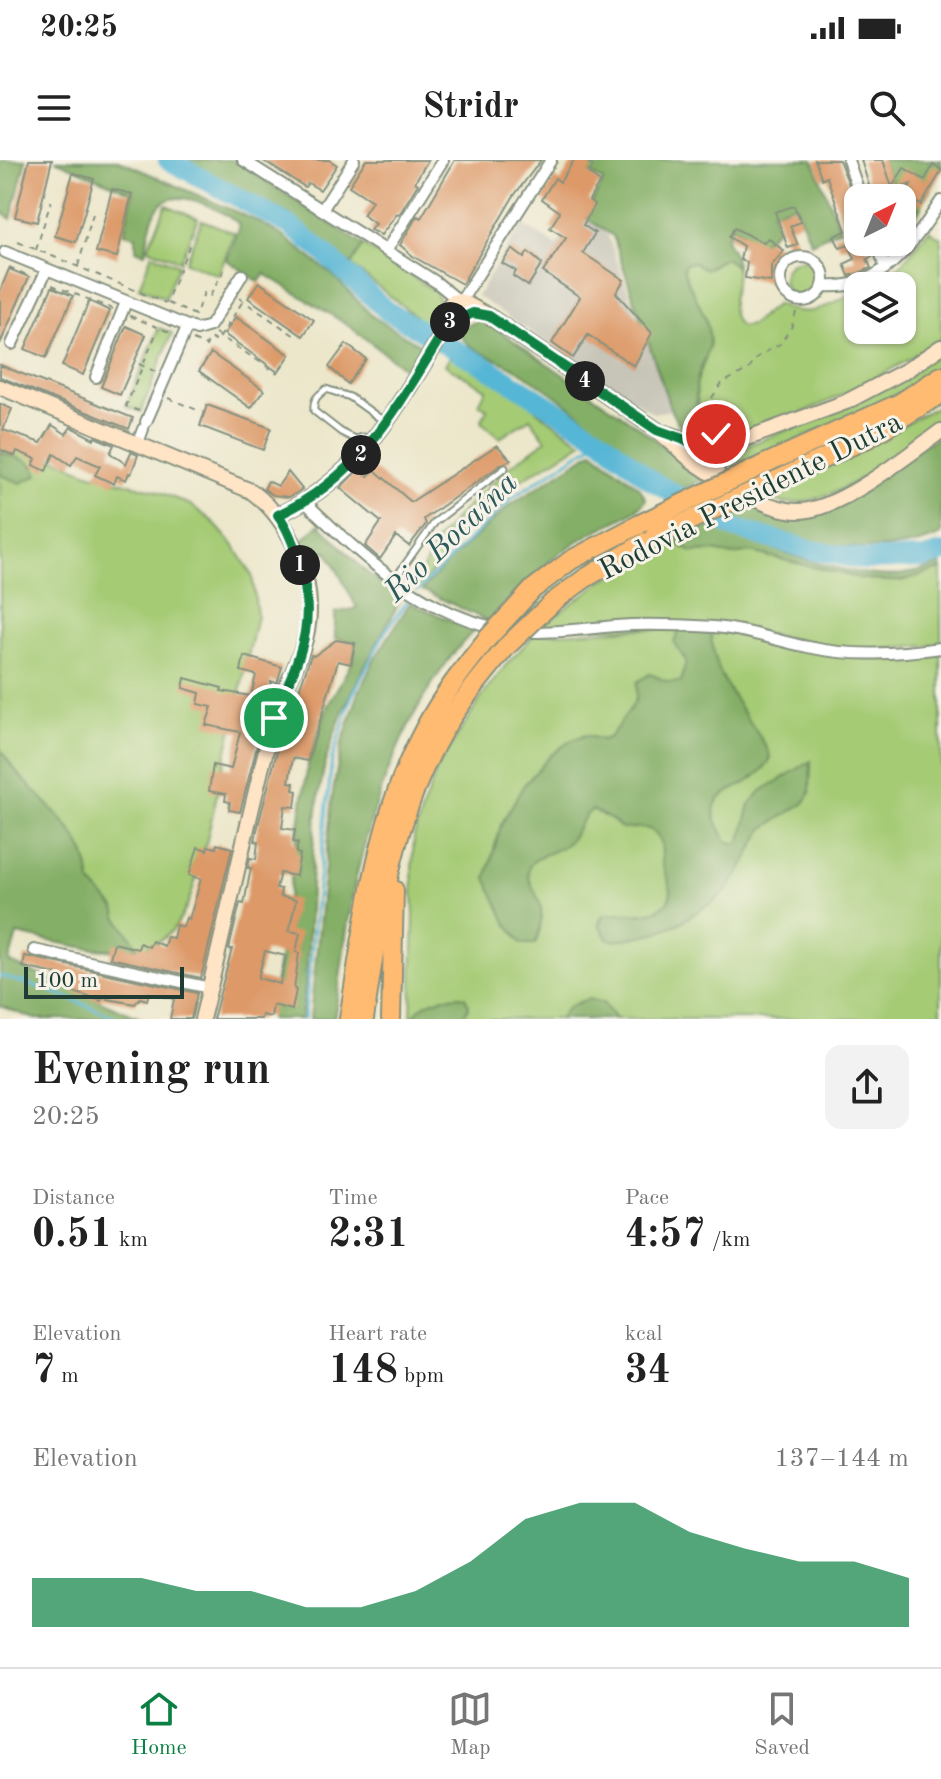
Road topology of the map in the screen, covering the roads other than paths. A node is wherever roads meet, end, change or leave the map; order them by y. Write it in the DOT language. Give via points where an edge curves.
graph roads {
  1 [pos="354,160"];
  2 [pos="443,160"];
  3 [pos="551,160"];
  4 [pos="848,160"];
  5 [pos="250,162"];
  6 [pos="856,184"];
  7 [pos="941,201"];
  8 [pos="322,210"];
  9 [pos="386,251"];
  10 [pos="5,252"];
  11 [pos="881,256"];
  12 [pos="885,267"];
  13 [pos="47,269"];
  14 [pos="242,275"];
  15 [pos="823,286"];
  16 [pos="124,308"];
  17 [pos="457,309"];
  18 [pos="187,332"];
  19 [pos="12,344"];
  20 [pos="941,347"];
  21 [pos="941,376"];
  22 [pos="96,377"];
  23 [pos="0,387"];
  24 [pos="941,394"];
  25 [pos="386,423"];
  26 [pos="144,427"];
  27 [pos="657,430"];
  28 [pos="941,431"];
  29 [pos="372,441"];
  30 [pos="729,445"];
  31 [pos="505,468"];
  32 [pos="722,481"];
  33 [pos="305,502"];
  34 [pos="278,515"];
  35 [pos="393,581"];
  36 [pos="941,648"];
  37 [pos="395,845"];
  38 [pos="34,950"];
  39 [pos="210,988"];
  40 [pos="202,1019"];
  41 [pos="349,1019"];
  42 [pos="364,1019"];
  43 [pos="391,1019"];
  1 -- 8 [label="street"];
  2 -- 9 [label="street"];
  3 -- 17 [label="street"];
  4 -- 6 [label="street"];
  5 -- 8 [label="street"];
  7 -- 12 [label="street" via="910,247"];
  8 -- 9 [label="street"];
  9 -- 17 [label="street" via="436,282"];
  10 -- 13 [label="street"];
  11 -- 12 [label="street"];
  12 -- 15 [label="street" via="853,286"];
  13 -- 16 [label="street"];
  13 -- 19 [label="street"];
  14 -- 18 [label="street" via="208,328"];
  15 -- 15 [label="street" via="813,298 799,301 786,294 781,272 789,261 815,261 823,272"];
  16 -- 18 [label="street"];
  16 -- 22 [label="street"];
  17 -- 25 [label="main road"];
  17 -- 27 [label="main road" via="489,316"];
  18 -- 26 [label="street"];
  20 -- 30 [label="main road" via="846,402"];
  21 -- 41 [label="highway, Rodovia Presidente Dutra, bridge" via="900,403 571,560 533,589 451,685 405,770 375,862"];
  23 -- 26 [label="main road"];
  24 -- 37 [label="highway, Rodovia Presidente Dutra, bridge" via="868,438 654,537 553,602 506,647 444,730"];
  25 -- 29 [label="main road"];
  25 -- 29 [label="lane" via="340,392 326,389 317,396 314,411 322,419 355,439"];
  26 -- 34 [label="main road" via="251,491"];
  27 -- 30 [label="main road" via="688,441"];
  27 -- 32 [label="main road"];
  28 -- 32 [label="main road" via="849,493 812,510 771,506"];
  29 -- 33 [label="main road" via="349,469"];
  30 -- 32 [label="main road" via="716,462"];
  31 -- 35 [label="lane" via="435,522"];
  33 -- 34 [label="main road"];
  33 -- 35 [label="street"];
  34 -- 39 [label="main road" via="303,573 307,626 274,718"];
  35 -- 36 [label="street" via="425,600 508,630 715,627 862,655"];
  37 -- 42 [label="highway, Rodovia Presidente Dutra"];
  37 -- 43 [label="highway"];
  38 -- 39 [label="street"];
  39 -- 40 [label="main road"];
}
